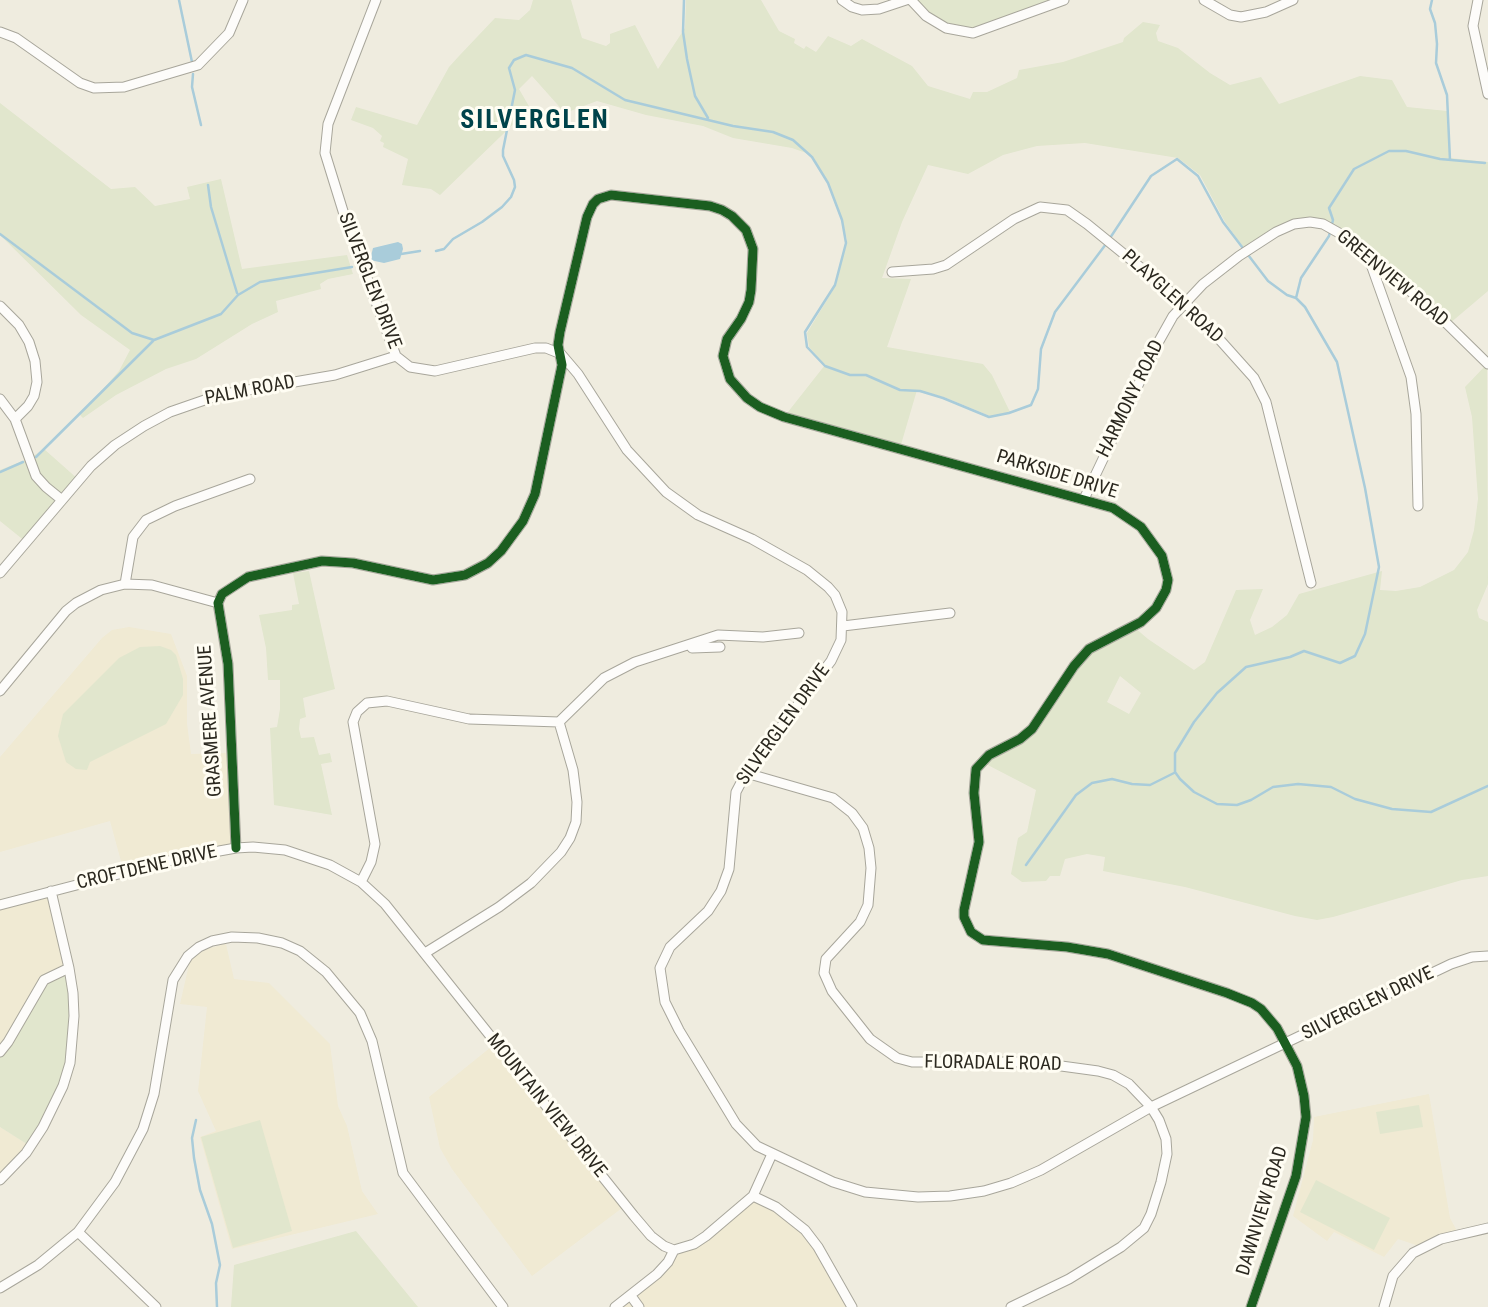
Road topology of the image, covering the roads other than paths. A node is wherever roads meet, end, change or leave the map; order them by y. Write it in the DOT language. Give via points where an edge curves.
graph roads {
  1 [pos="243,0"];
  2 [pos="376,0"];
  3 [pos="842,0"];
  4 [pos="909,0"];
  5 [pos="1064,0"];
  6 [pos="1204,0"];
  7 [pos="1293,0"];
  8 [pos="1478,0"];
  9 [pos="0,32"];
  10 [pos="1488,94"];
  11 [pos="1368,255"];
  12 [pos="892,272"];
  13 [pos="1184,302"];
  14 [pos="0,306"];
  15 [pos="561,354"];
  16 [pos="396,356"];
  17 [pos="1488,364"];
  18 [pos="0,399"];
  19 [pos="15,419"];
  20 [pos="250,479"];
  21 [pos="1084,499"];
  22 [pos="62,500"];
  23 [pos="1418,506"];
  24 [pos="0,573"];
  25 [pos="1311,583"];
  26 [pos="125,584"];
  27 [pos="218,603"];
  28 [pos="950,613"];
  29 [pos="844,626"];
  30 [pos="799,633"];
  31 [pos="683,648"];
  32 [pos="720,648"];
  33 [pos="0,691"];
  34 [pos="559,722"];
  35 [pos="746,773"];
  36 [pos="236,848"];
  37 [pos="361,882"];
  38 [pos="51,891"];
  39 [pos="0,905"];
  40 [pos="425,953"];
  41 [pos="1488,956"];
  42 [pos="69,968"];
  43 [pos="1287,1044"];
  44 [pos="0,1052"];
  45 [pos="1151,1107"];
  46 [pos="772,1154"];
  47 [pos="0,1180"];
  48 [pos="753,1196"];
  49 [pos="1488,1228"];
  50 [pos="78,1232"];
  51 [pos="674,1250"];
  52 [pos="0,1289"];
  53 [pos="631,1296"];
  54 [pos="156,1307"];
  55 [pos="503,1307"];
  56 [pos="615,1307"];
  57 [pos="639,1307"];
  58 [pos="852,1307"];
  59 [pos="1011,1307"];
  60 [pos="1251,1307"];
  61 [pos="1384,1307"];
  1 -- 9 [label="street" via="229,33 198,65 124,87 94,88 80,83 16,38"];
  2 -- 16 [label="street, SILVERGLEN DRIVE" via="328,124 325,153"];
  3 -- 4 [label="street" via="862,10"];
  4 -- 5 [label="street" via="934,22 968,33"];
  6 -- 7 [label="street" via="1241,17"];
  8 -- 10 [label="street" via="1474,34"];
  11 -- 13 [label="street, GREENVIEW ROAD" via="1325,225 1294,224 1238,256"];
  11 -- 17 [label="street, GREENVIEW ROAD"];
  11 -- 23 [label="street" via="1410,377 1416,414"];
  12 -- 13 [label="street, PLAYGLEN ROAD" via="946,265 1040,207 1067,210"];
  13 -- 21 [label="street, HARMONY ROAD" via="1159,341"];
  13 -- 25 [label="street, PLAYGLEN ROAD" via="1246,367 1263,396"];
  14 -- 19 [label="street" via="19,326 35,361 34,396"];
  15 -- 16 [label="street, SILVERGLEN DRIVE" via="535,348 435,372 410,367"];
  15 -- 21 [label="street, PARKSIDE DRIVE" via="560,332 584,230 598,199 611,195 710,206 741,224 753,249 748,302 727,339 723,356 730,379 747,398 784,417"];
  15 -- 27 [label="street" via="530,507 488,563 465,575 433,580 344,561 305,563 248,576 222,594"];
  15 -- 29 [label="street" via="621,443 666,492 698,515 761,543 817,577 839,603"];
  16 -- 22 [label="street, PALM ROAD" via="335,375 219,395 170,412 103,455"];
  18 -- 19 [label="street"];
  19 -- 22 [label="street" via="36,476"];
  20 -- 26 [label="street" via="146,520 133,537"];
  21 -- 43 [label="street, PARKSIDE DRIVE" via="1113,508 1149,534 1166,566 1166,590 1141,622 1089,649 1032,729 989,755 976,769 979,842 964,910 967,926 982,940 1108,954 1236,996 1261,1009"];
  22 -- 24 [label="street, PALM ROAD"];
  26 -- 27 [label="street" via="167,588"];
  26 -- 33 [label="street" via="76,603"];
  27 -- 36 [label="street, GRASMERE AVENUE" via="228,664"];
  28 -- 29 [label="street"];
  29 -- 35 [label="street, SILVERGLEN DRIVE" via="837,652 824,673"];
  30 -- 31 [label="street" via="718,635"];
  31 -- 32 [label="street"];
  31 -- 34 [label="street" via="612,673"];
  34 -- 37 [label="street" via="456,718 387,701 361,707 353,731 375,844"];
  34 -- 40 [label="street" via="577,802 570,838 531,883"];
  35 -- 45 [label="street, FLORADALE ROAD" via="833,798 863,828 871,868 868,905 860,922 827,959 824,973 831,991 870,1039 897,1058 912,1062 1032,1062 1098,1071 1129,1084"];
  35 -- 46 [label="street, SILVERGLEN DRIVE" via="736,792 730,860 721,891 708,911 670,947 660,978 672,1017 726,1109 748,1138"];
  36 -- 37 [label="street, CROFTDENE DRIVE" via="303,855"];
  36 -- 38 [label="street, CROFTDENE DRIVE"];
  37 -- 40 [label="street, CROFTDENE DRIVE"];
  38 -- 39 [label="street, CROFTDENE DRIVE"];
  38 -- 42 [label="street"];
  40 -- 51 [label="street, MOUNTAIN VIEW DRIVE" via="634,1216 651,1236"];
  41 -- 43 [label="street, SILVERGLEN DRIVE" via="1451,964"];
  42 -- 44 [label="street" via="44,980"];
  42 -- 47 [label="street" via="74,1016 66,1074 43,1128"];
  43 -- 45 [label="street, SILVERGLEN DRIVE"];
  43 -- 60 [label="street, DAWNVIEW ROAD" via="1304,1096 1303,1142"];
  45 -- 46 [label="street, SILVERGLEN DRIVE" via="1033,1174 959,1195 899,1197 865,1192"];
  45 -- 59 [label="street" via="1165,1135 1167,1154 1144,1228 1069,1279"];
  46 -- 48 [label="street"];
  48 -- 51 [label="street" via="706,1236"];
  48 -- 58 [label="street" via="805,1230"];
  49 -- 61 [label="street" via="1441,1239 1413,1254 1394,1276"];
  50 -- 52 [label="street"];
  50 -- 54 [label="street"];
  50 -- 55 [label="street" via="115,1182 144,1129 179,968 188,956 212,941 258,938 282,943 314,961 365,1021 403,1173"];
  51 -- 53 [label="street" via="657,1274"];
  53 -- 56 [label="street"];
  53 -- 57 [label="street"];
}
